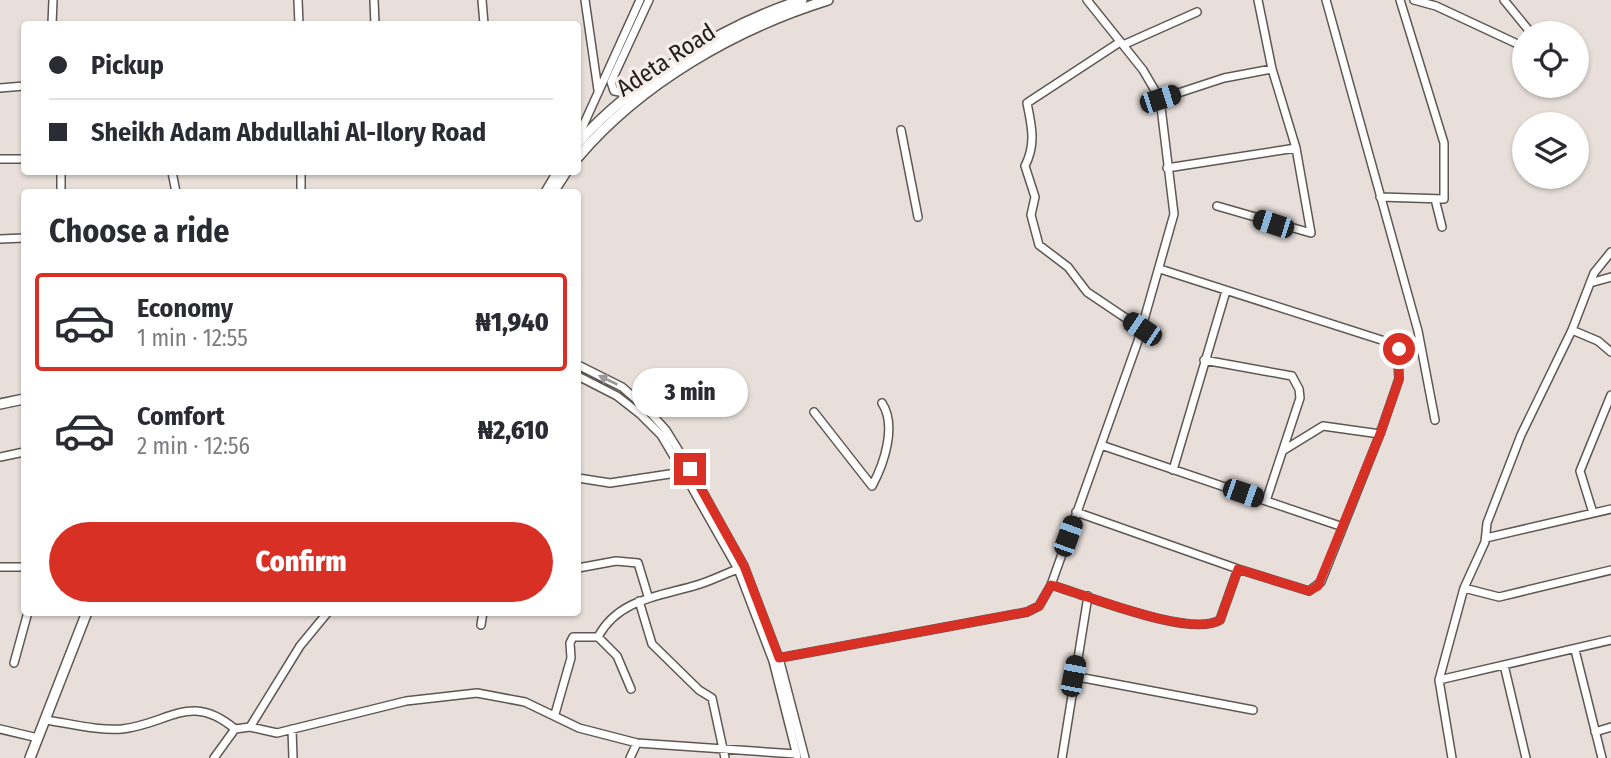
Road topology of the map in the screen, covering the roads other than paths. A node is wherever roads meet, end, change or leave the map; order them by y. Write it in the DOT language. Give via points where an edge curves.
graph roads {
  1 [pos="53,0"];
  2 [pos="298,0"];
  3 [pos="374,0"];
  4 [pos="482,0"];
  5 [pos="585,0"];
  6 [pos="640,0"];
  7 [pos="649,0"];
  8 [pos="802,0"];
  9 [pos="828,0"];
  10 [pos="1087,0"];
  11 [pos="1258,0"];
  12 [pos="1325,0"];
  13 [pos="1400,0"];
  14 [pos="1414,0"];
  15 [pos="1504,0"];
  16 [pos="1197,12"];
  17 [pos="765,19"];
  18 [pos="52,21"];
  19 [pos="299,21"];
  20 [pos="375,21"];
  21 [pos="484,21"];
  22 [pos="1521,21"];
  23 [pos="1512,41"];
  24 [pos="1122,44"];
  25 [pos="1272,69"];
  26 [pos="21,86"];
  27 [pos="0,88"];
  28 [pos="598,91"];
  29 [pos="632,94"];
  30 [pos="1160,99"];
  31 [pos="581,130"];
  32 [pos="901,130"];
  33 [pos="581,139"];
  34 [pos="1296,148"];
  35 [pos="581,153"];
  36 [pos="0,159"];
  37 [pos="21,159"];
  38 [pos="1167,168"];
  39 [pos="1380,197"];
  40 [pos="1435,198"];
  41 [pos="1217,206"];
  42 [pos="918,217"];
  43 [pos="1443,227"];
  44 [pos="21,237"];
  45 [pos="0,239"];
  46 [pos="1611,253"];
  47 [pos="1160,269"];
  48 [pos="1611,277"];
  49 [pos="1590,283"];
  50 [pos="1226,291"];
  51 [pos="1142,329"];
  52 [pos="1572,330"];
  53 [pos="1611,352"];
  54 [pos="1204,360"];
  55 [pos="581,366"];
  56 [pos="581,378"];
  57 [pos="1611,395"];
  58 [pos="21,400"];
  59 [pos="882,403"];
  60 [pos="0,404"];
  61 [pos="814,412"];
  62 [pos="1435,420"];
  63 [pos="1380,434"];
  64 [pos="1101,445"];
  65 [pos="1284,450"];
  66 [pos="21,453"];
  67 [pos="678,456"];
  68 [pos="0,457"];
  69 [pos="1173,470"];
  70 [pos="683,472"];
  71 [pos="581,478"];
  72 [pos="1266,501"];
  73 [pos="1611,509"];
  74 [pos="1076,512"];
  75 [pos="1592,513"];
  76 [pos="1343,527"];
  77 [pos="1486,538"];
  78 [pos="0,567"];
  79 [pos="21,567"];
  80 [pos="581,567"];
  81 [pos="738,569"];
  82 [pos="1238,569"];
  83 [pos="1611,569"];
  84 [pos="1051,585"];
  85 [pos="1464,589"];
  86 [pos="648,596"];
  87 [pos="1088,596"];
  88 [pos="639,601"];
  89 [pos="27,616"];
  90 [pos="86,616"];
  91 [pos="325,616"];
  92 [pos="482,616"];
  93 [pos="481,625"];
  94 [pos="598,638"];
  95 [pos="1611,640"];
  96 [pos="1575,650"];
  97 [pos="779,658"];
  98 [pos="14,663"];
  99 [pos="1504,665"];
  100 [pos="1073,676"];
  101 [pos="1439,680"];
  102 [pos="631,688"];
  103 [pos="1253,710"];
  104 [pos="555,714"];
  105 [pos="45,720"];
  106 [pos="250,727"];
  107 [pos="1611,727"];
  108 [pos="0,729"];
  109 [pos="235,729"];
  110 [pos="292,729"];
  111 [pos="1595,733"];
  112 [pos="38,738"];
  113 [pos="637,743"];
  114 [pos="724,754"];
  115 [pos="797,756"];
  116 [pos="30,758"];
  117 [pos="214,758"];
  118 [pos="293,758"];
  119 [pos="630,758"];
  120 [pos="805,758"];
  121 [pos="1062,758"];
  122 [pos="1452,758"];
  123 [pos="1526,758"];
  124 [pos="1602,758"];
  1 -- 18 [label="street"];
  2 -- 19 [label="street"];
  3 -- 20 [label="street"];
  4 -- 21 [label="street"];
  5 -- 28 [label="street"];
  6 -- 28 [label="street"];
  7 -- 29 [label="street" via="611,82 619,94"];
  8 -- 17 [label="main road, Adeta Road"];
  9 -- 17 [label="main road, Adeta Road"];
  10 -- 24 [label="street"];
  11 -- 25 [label="street"];
  12 -- 39 [label="street"];
  13 -- 40 [label="street" via="1446,155 1444,199"];
  14 -- 23 [label="street"];
  15 -- 22 [label="street"];
  16 -- 24 [label="street"];
  17 -- 29 [label="main road, Adeta Road" via="703,46"];
  17 -- 35 [label="main road, Adeta Road" via="636,100 603,127"];
  24 -- 30 [label="street"];
  24 -- 51 [label="street" via="1027,103 1034,135 1025,166 1035,197 1031,215 1039,244 1068,267 1087,292"];
  25 -- 30 [label="street" via="1224,78"];
  25 -- 34 [label="street"];
  26 -- 27 [label="street"];
  28 -- 31 [label="street"];
  29 -- 33 [label="main road, Adeta Road"];
  30 -- 38 [label="street"];
  32 -- 42 [label="street"];
  34 -- 38 [label="street"];
  34 -- 41 [label="street" via="1311,233"];
  36 -- 37 [label="street"];
  38 -- 47 [label="street" via="1174,214"];
  39 -- 40 [label="street"];
  39 -- 62 [label="street" via="1418,331"];
  40 -- 43 [label="street"];
  44 -- 45 [label="street"];
  46 -- 49 [label="street"];
  47 -- 50 [label="street"];
  47 -- 51 [label="street"];
  48 -- 49 [label="street"];
  49 -- 52 [label="street"];
  50 -- 54 [label="street"];
  50 -- 63 [label="street" via="1397,345 1399,379"];
  51 -- 64 [label="street"];
  52 -- 53 [label="street"];
  52 -- 77 [label="street" via="1521,435 1487,523"];
  54 -- 65 [label="street" via="1296,380 1300,398"];
  54 -- 69 [label="street"];
  67 -- 55 [label="street, one-way" via="666,430 645,407 622,387"];
  56 -- 67 [label="street" via="640,414"];
  57 -- 75 [label="street" via="1580,471"];
  58 -- 60 [label="main road"];
  59 -- 61 [label="street" via="888,434 880,472 872,486"];
  63 -- 65 [label="street" via="1323,426"];
  63 -- 76 [label="street"];
  64 -- 69 [label="street"];
  64 -- 74 [label="street"];
  65 -- 72 [label="street"];
  66 -- 68 [label="street"];
  67 -- 70 [label="street"];
  67 -- 97 [label="street" via="744,566"];
  69 -- 72 [label="street"];
  70 -- 71 [label="street" via="610,483"];
  70 -- 81 [label="street"];
  72 -- 76 [label="street"];
  73 -- 75 [label="street"];
  74 -- 82 [label="street"];
  74 -- 84 [label="street"];
  75 -- 77 [label="street"];
  76 -- 82 [label="street" via="1314,589"];
  77 -- 85 [label="street"];
  78 -- 79 [label="street"];
  80 -- 86 [label="street" via="616,561 638,563"];
  81 -- 86 [label="street" via="697,585"];
  81 -- 115 [label="street" via="773,661"];
  82 -- 87 [label="street" via="1220,620 1208,625 1165,620"];
  83 -- 85 [label="street" via="1499,597"];
  84 -- 87 [label="street"];
  84 -- 97 [label="street" via="1039,606 1027,612"];
  85 -- 101 [label="street"];
  86 -- 88 [label="street"];
  87 -- 100 [label="street"];
  88 -- 94 [label="street" via="610,622"];
  88 -- 114 [label="street" via="652,644 712,698"];
  89 -- 98 [label="street"];
  90 -- 105 [label="main road"];
  91 -- 106 [label="street" via="300,646"];
  92 -- 93 [label="street"];
  94 -- 102 [label="street" via="617,656"];
  94 -- 104 [label="street" via="573,637"];
  95 -- 96 [label="street"];
  96 -- 99 [label="street"];
  96 -- 111 [label="street"];
  97 -- 120 [label="street"];
  99 -- 101 [label="street"];
  99 -- 123 [label="street"];
  100 -- 103 [label="street"];
  100 -- 121 [label="street"];
  101 -- 122 [label="street"];
  104 -- 110 [label="street" via="525,702 477,693 406,701"];
  104 -- 113 [label="street" via="579,728"];
  105 -- 109 [label="street" via="119,729 202,711 218,715"];
  105 -- 112 [label="main road"];
  106 -- 109 [label="street"];
  106 -- 110 [label="street" via="270,733"];
  107 -- 111 [label="street"];
  108 -- 112 [label="street"];
  109 -- 117 [label="street"];
  110 -- 118 [label="street"];
  111 -- 124 [label="street"];
  112 -- 116 [label="main road"];
  113 -- 114 [label="street"];
  113 -- 119 [label="street"];
  114 -- 115 [label="street"];
}
